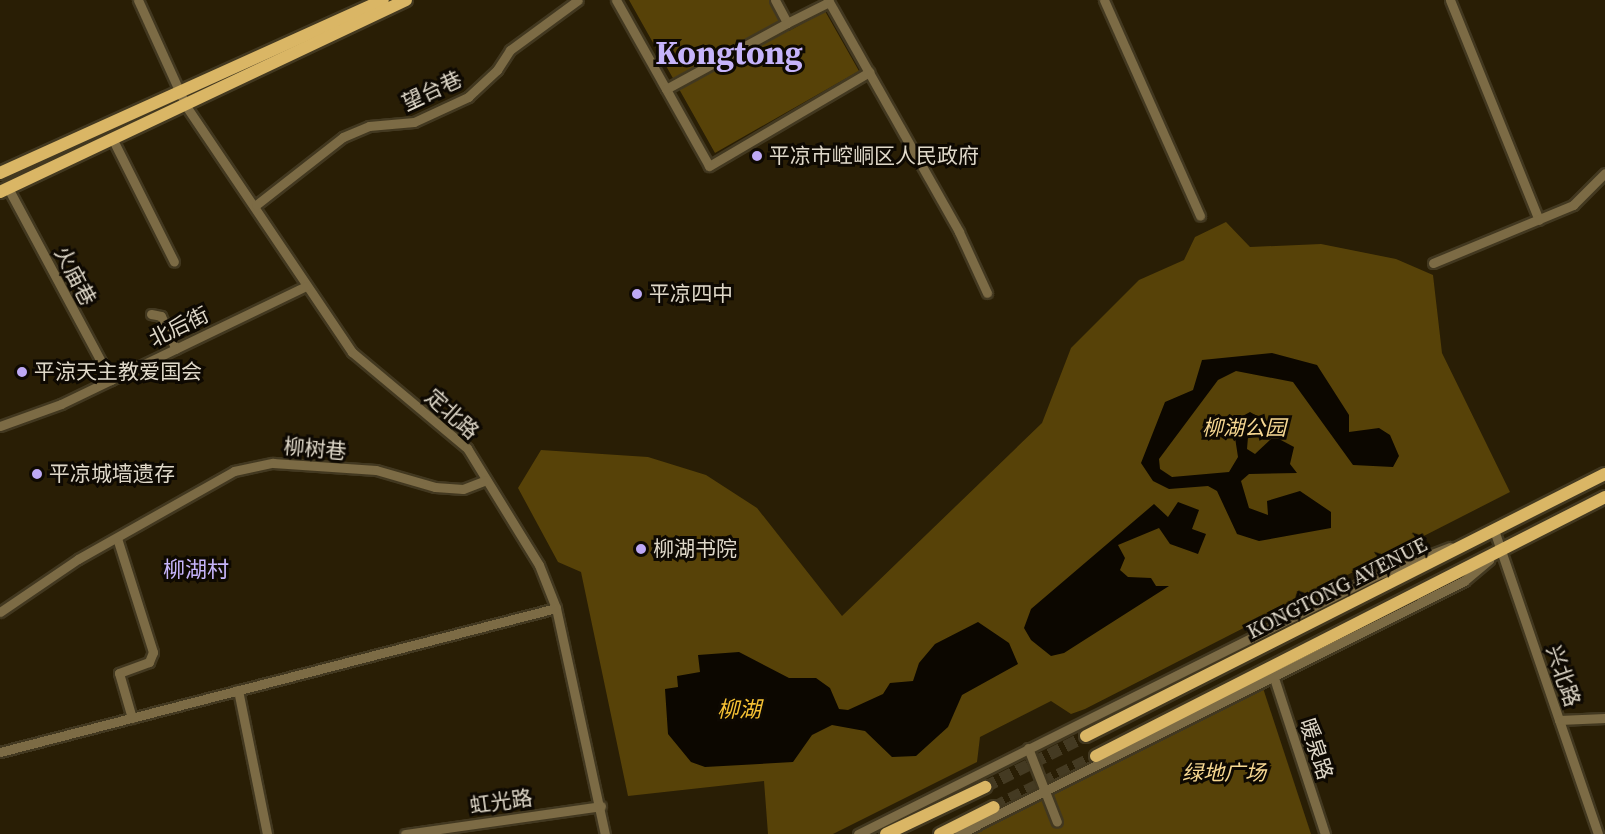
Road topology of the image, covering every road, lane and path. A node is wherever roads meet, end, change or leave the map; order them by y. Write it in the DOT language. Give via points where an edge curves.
graph roads {
  1 [pos="138,0"];
  2 [pos="383,0"];
  3 [pos="406,0"];
  4 [pos="578,0"];
  5 [pos="616,0"];
  6 [pos="774,0"];
  7 [pos="1104,0"];
  8 [pos="1450,0"];
  9 [pos="829,1"];
  10 [pos="787,23"];
  11 [pos="869,72"];
  12 [pos="666,89"];
  13 [pos="181,93"];
  14 [pos="186,106"];
  15 [pos="113,140"];
  16 [pos="0,173"];
  17 [pos="1605,173"];
  18 [pos="4,190"];
  19 [pos="256,205"];
  20 [pos="1200,216"];
  21 [pos="1539,220"];
  22 [pos="174,262"];
  23 [pos="1433,263"];
  24 [pos="306,286"];
  25 [pos="987,293"];
  26 [pos="151,314"];
  27 [pos="176,349"];
  28 [pos="111,380"];
  29 [pos="0,426"];
  30 [pos="1605,474"];
  31 [pos="486,480"];
  32 [pos="1605,497"];
  33 [pos="1494,530"];
  34 [pos="117,538"];
  35 [pos="1501,550"];
  36 [pos="556,608"];
  37 [pos="0,612"];
  38 [pos="1273,675"];
  39 [pos="238,690"];
  40 [pos="132,718"];
  41 [pos="1605,718"];
  42 [pos="1559,720"];
  43 [pos="1086,736"];
  44 [pos="1028,748"];
  45 [pos="0,752"];
  46 [pos="1096,756"];
  47 [pos="985,787"];
  48 [pos="1046,788"];
  49 [pos="601,806"];
  50 [pos="994,807"];
  51 [pos="1057,822"];
  52 [pos="267,834"];
  53 [pos="405,834"];
  54 [pos="606,834"];
  55 [pos="858,834"];
  56 [pos="886,834"];
  57 [pos="940,834"];
  58 [pos="959,834"];
  59 [pos="1325,834"];
  60 [pos="1598,834"];
  1 -- 13 [label="street, 定北路"];
  2 -- 13 [label="main road"];
  3 -- 14 [label="main road"];
  4 -- 19 [label="street, 望台巷" via="510,50 497,70 468,96 414,122 369,126 343,137"];
  5 -- 12 [label="street"];
  6 -- 10 [label="street"];
  7 -- 20 [label="street"];
  8 -- 21 [label="street"];
  9 -- 10 [label="street"];
  9 -- 11 [label="street"];
  10 -- 12 [label="street"];
  11 -- 12 [label="street" via="709,166"];
  11 -- 25 [label="street" via="959,232"];
  13 -- 14 [label="street, 定北路"];
  13 -- 16 [label="main road"];
  14 -- 15 [label="main road"];
  14 -- 19 [label="street, 定北路"];
  15 -- 18 [label="main road"];
  15 -- 22 [label="street"];
  17 -- 21 [label="street" via="1573,205"];
  18 -- 28 [label="street, 火庙巷"];
  19 -- 24 [label="street, 定北路"];
  21 -- 23 [label="street"];
  24 -- 27 [label="street, 北后街"];
  24 -- 31 [label="street, 定北路" via="352,352 467,448"];
  26 -- 27 [label="street" via="161,316"];
  27 -- 28 [label="street, 北后街"];
  28 -- 29 [label="street, 北后街"];
  30 -- 33 [label="main road, KONGTONG AVENUE"];
  31 -- 34 [label="street, 柳树巷" via="463,489 435,488 376,470 273,463 234,471"];
  31 -- 36 [label="street, 定北路" via="539,565"];
  32 -- 35 [label="main road, KONGTONG AVENUE"];
  33 -- 35 [label="street, 兴北路"];
  33 -- 43 [label="main road, KONGTONG AVENUE"];
  33 -- 44 [label="street" via="1377,575"];
  34 -- 37 [label="street, 柳树巷"];
  34 -- 40 [label="street" via="153,652 149,662 119,673"];
  35 -- 38 [label="street" via="1464,581"];
  35 -- 42 [label="street, 兴北路"];
  35 -- 46 [label="main road, KONGTONG AVENUE"];
  36 -- 39 [label="street"];
  36 -- 49 [label="street, 定北路"];
  38 -- 48 [label="street"];
  38 -- 59 [label="street, 暖泉路"];
  39 -- 40 [label="street"];
  39 -- 52 [label="street"];
  40 -- 45 [label="street"];
  41 -- 42 [label="street"];
  42 -- 60 [label="street, 兴北路"];
  44 -- 48 [label="street"];
  44 -- 55 [label="street"];
  47 -- 56 [label="main road"];
  48 -- 51 [label="street"];
  48 -- 58 [label="street"];
  49 -- 53 [label="street, 虹光路"];
  49 -- 54 [label="street, 定北路"];
  50 -- 57 [label="main road"];
}
